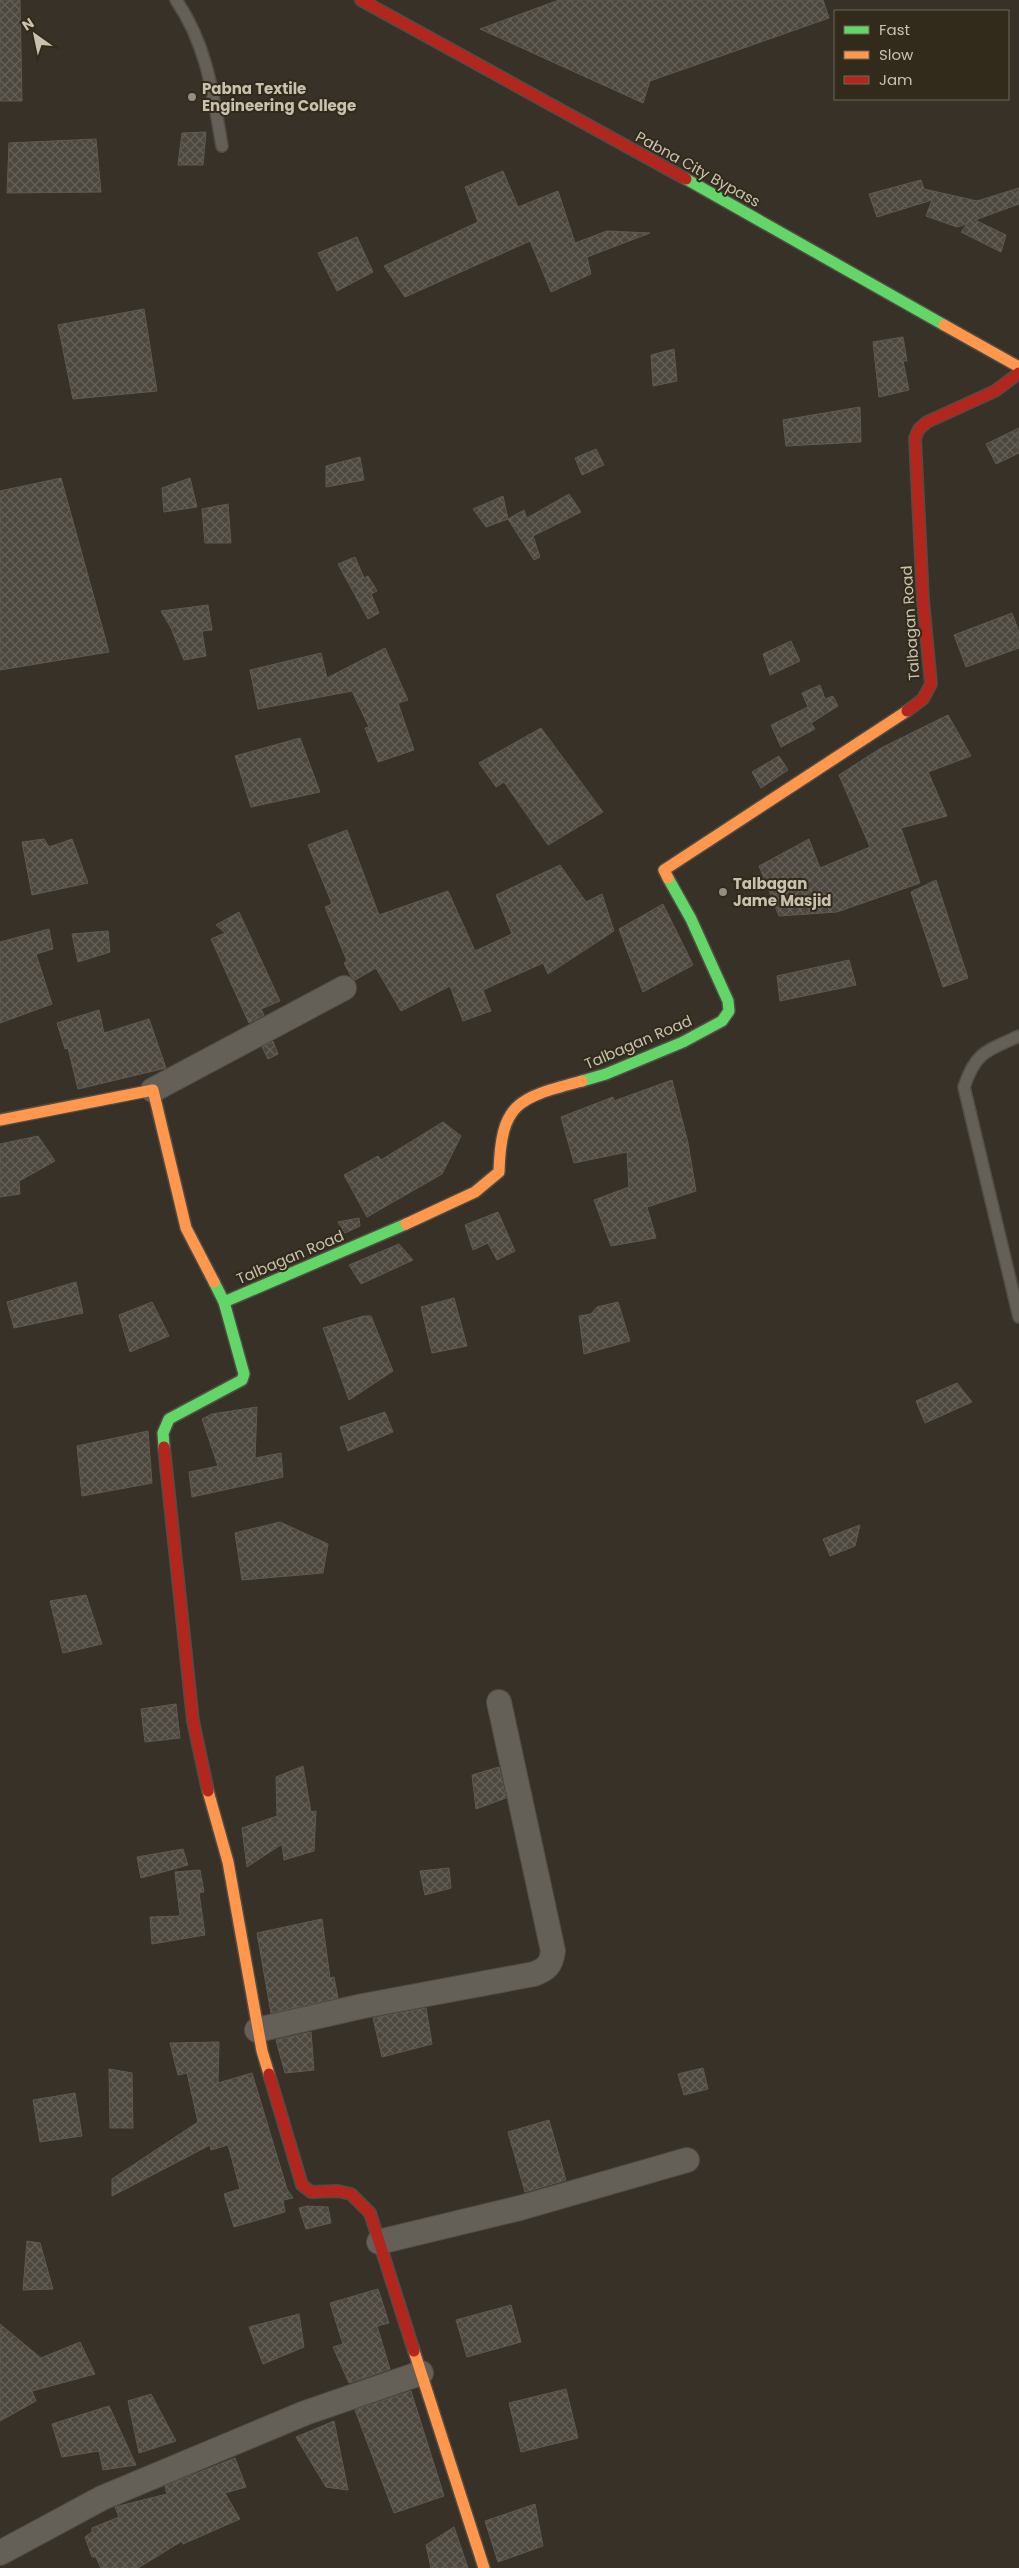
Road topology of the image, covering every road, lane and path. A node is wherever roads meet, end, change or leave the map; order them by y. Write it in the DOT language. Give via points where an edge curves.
graph roads {
  1 [pos="176,0"];
  2 [pos="361,0"];
  3 [pos="222,146"];
  4 [pos="1019,367"];
  5 [pos="1019,372"];
  6 [pos="344,988"];
  7 [pos="1019,1036"];
  8 [pos="153,1090"];
  9 [pos="0,1120"];
  10 [pos="224,1302"];
  11 [pos="1019,1317"];
  12 [pos="499,1702"];
  13 [pos="257,2030"];
  14 [pos="687,2160"];
  15 [pos="379,2242"];
  16 [pos="421,2373"];
  17 [pos="1,2550"];
  18 [pos="484,2568"];
  1 -- 3 [label="lane" via="199,43"];
  2 -- 4 [label="main road, Pabna City Bypass" via="506,78"];
  5 -- 10 [label="main road, Talbagan Road" via="995,391 927,422 919,429 916,438 915,471 931,684 923,699 664,870 691,919 728,1001 730,1011 726,1017 683,1042 606,1074 538,1093 517,1106 505,1123 500,1141 499,1172 475,1192 389,1233 316,1260"];
  6 -- 8 [label="street"];
  7 -- 11 [label="lane" via="981,1054 971,1067 964,1087"];
  8 -- 9 [label="main road"];
  8 -- 10 [label="main road, Talbagan Road" via="186,1228"];
  10 -- 13 [label="main road" via="244,1374 242,1380 169,1420 163,1433 193,1721 205,1782 228,1862"];
  12 -- 13 [label="street" via="553,1951 551,1964 534,1974 363,2006"];
  13 -- 15 [label="main road" via="302,2184 312,2192 341,2189 362,2200 370,2213"];
  14 -- 15 [label="street" via="520,2208"];
  15 -- 16 [label="main road"];
  16 -- 17 [label="street" via="305,2413 102,2498"];
  16 -- 18 [label="main road"];
}
